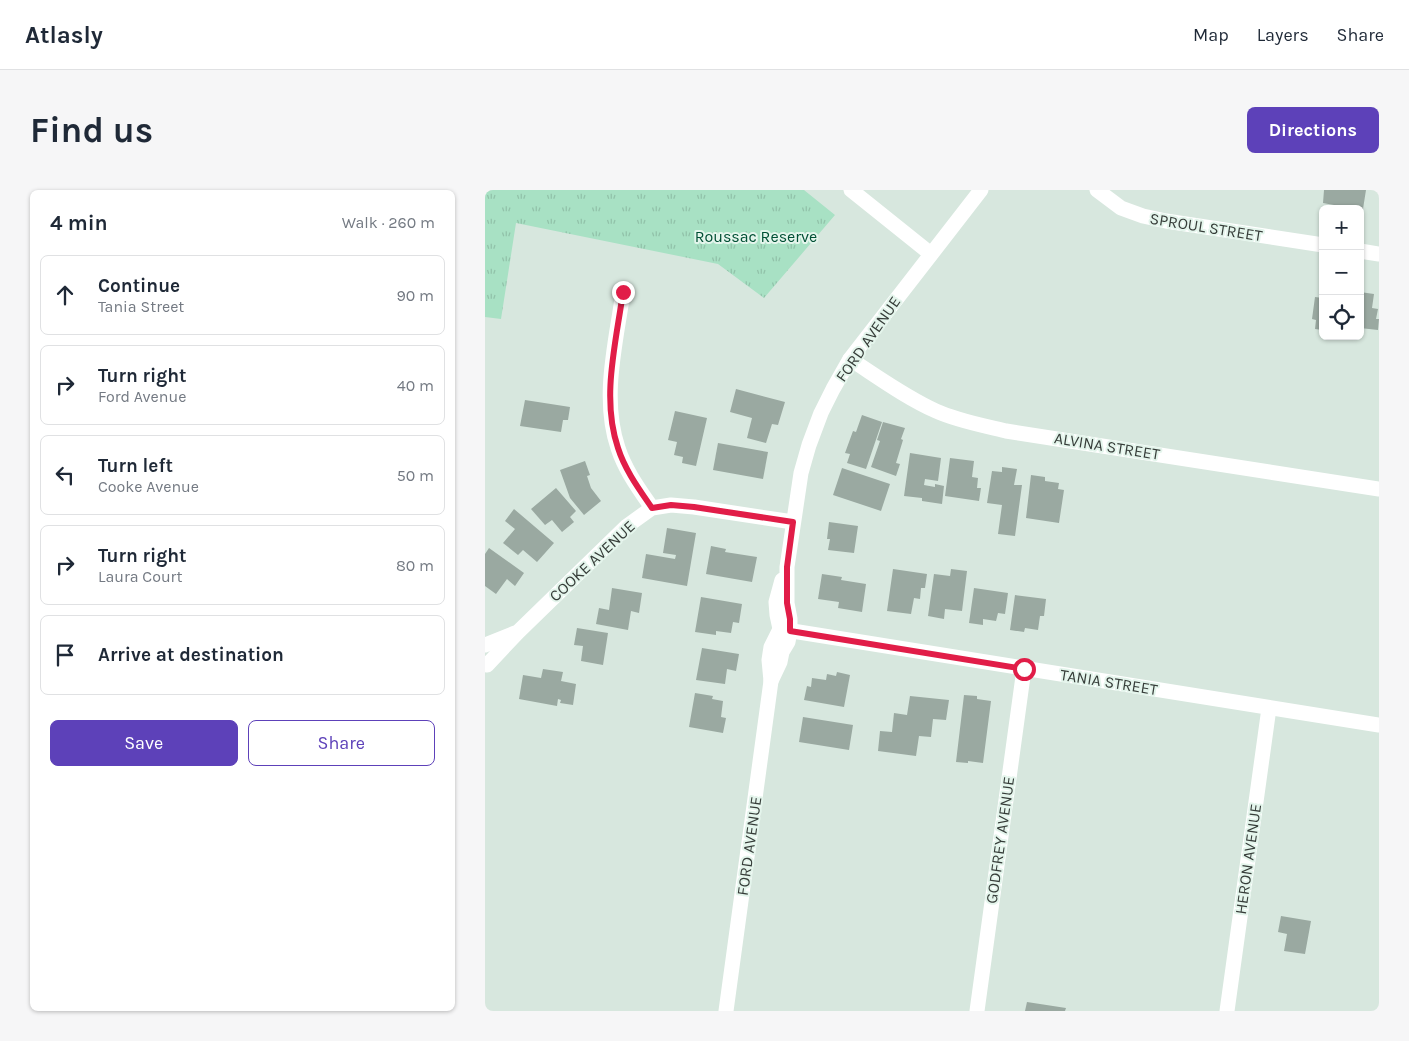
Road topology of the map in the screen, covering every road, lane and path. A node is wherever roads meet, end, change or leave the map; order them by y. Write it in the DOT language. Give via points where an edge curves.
graph roads {
  1 [pos="851,190"];
  2 [pos="981,190"];
  3 [pos="1097,190"];
  4 [pos="1319,245"];
  5 [pos="1364,252"];
  6 [pos="931,254"];
  7 [pos="1379,254"];
  8 [pos="623,292"];
  9 [pos="850,359"];
  10 [pos="1379,489"];
  11 [pos="652,508"];
  12 [pos="793,522"];
  13 [pos="785,630"];
  14 [pos="518,632"];
  15 [pos="485,645"];
  16 [pos="485,650"];
  17 [pos="486,668"];
  18 [pos="1024,669"];
  19 [pos="1269,708"];
  20 [pos="1379,725"];
  21 [pos="726,1011"];
  22 [pos="977,1011"];
  23 [pos="1227,1011"];
  1 -- 6 [label="street"];
  2 -- 6 [label="street, FORD AVENUE"];
  3 -- 4 [label="street, SPROUL STREET" via="1121,208 1143,216"];
  5 -- 7 [label="street"];
  6 -- 9 [label="street, FORD AVENUE"];
  8 -- 11 [label="street" via="611,374 611,420 618,449"];
  9 -- 10 [label="street, ALVINA STREET" via="902,393 936,411 970,423"];
  9 -- 12 [label="street, FORD AVENUE" via="821,413 809,445"];
  11 -- 12 [label="street, COOKE AVENUE" via="671,505 694,507"];
  11 -- 14 [label="street, COOKE AVENUE" via="627,526"];
  12 -- 13 [label="street, FORD AVENUE" via="787,567 776,602 777,615"];
  13 -- 18 [label="street, TANIA STREET"];
  13 -- 21 [label="street, FORD AVENUE" via="771,647 771,682"];
  14 -- 15 [label="street, COOKE AVENUE"];
  14 -- 17 [label="street, COOKE AVENUE"];
  16 -- 17 [label="street" via="489,660"];
  18 -- 19 [label="street, TANIA STREET"];
  18 -- 22 [label="street, GODFREY AVENUE"];
  19 -- 20 [label="street, TANIA STREET"];
  19 -- 23 [label="street, HERON AVENUE"];
}
